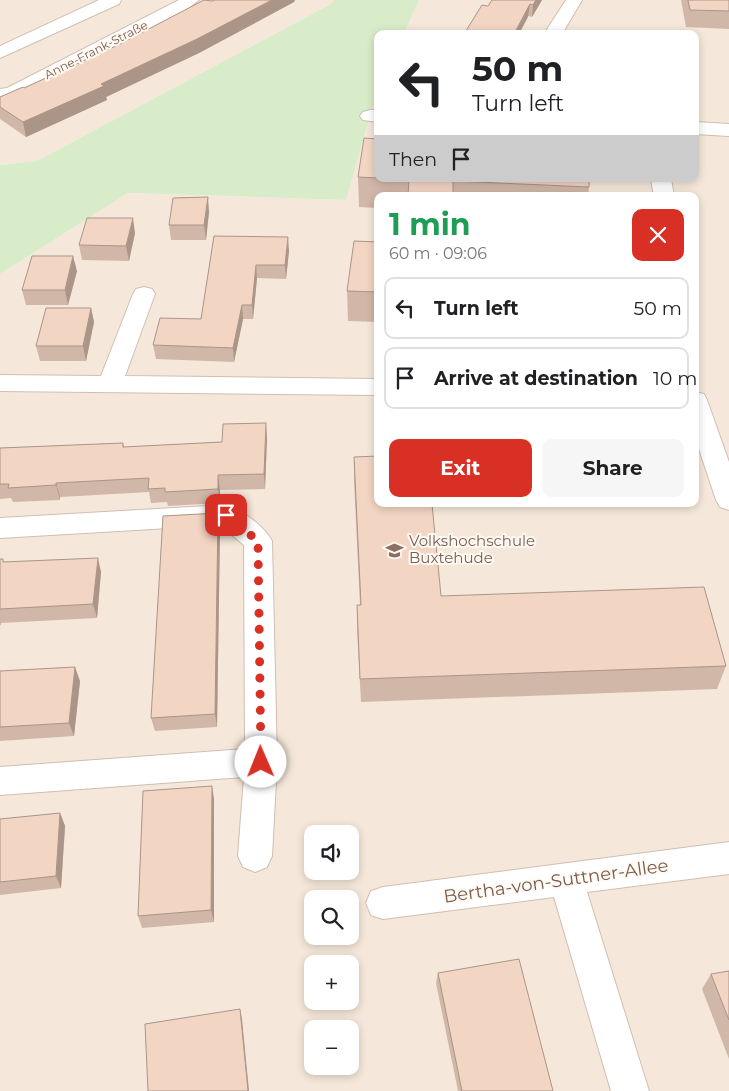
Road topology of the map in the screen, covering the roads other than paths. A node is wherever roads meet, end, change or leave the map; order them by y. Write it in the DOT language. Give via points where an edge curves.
graph roads {
  1 [pos="113,0"];
  2 [pos="191,0"];
  3 [pos="574,0"];
  4 [pos="555,30"];
  5 [pos="0,53"];
  6 [pos="0,95"];
  7 [pos="699,128"];
  8 [pos="729,130"];
  9 [pos="144,294"];
  10 [pos="0,383"];
  11 [pos="110,385"];
  12 [pos="374,387"];
  13 [pos="699,412"];
  14 [pos="729,500"];
  15 [pos="0,528"];
  16 [pos="261,762"];
  17 [pos="0,781"];
  18 [pos="255,856"];
  19 [pos="729,858"];
  20 [pos="566,880"];
  21 [pos="383,904"];
  22 [pos="630,1091"];
  1 -- 5 [label="street"];
  2 -- 6 [label="street, Anne-Frank-Straße" via="12,93"];
  3 -- 4 [label="street"];
  7 -- 8 [label="street"];
  9 -- 11 [label="street"];
  10 -- 11 [label="street"];
  11 -- 12 [label="street"];
  13 -- 14 [label="street"];
  15 -- 16 [label="street" via="226,515 258,541"];
  16 -- 17 [label="street"];
  16 -- 18 [label="street"];
  19 -- 20 [label="street, Bertha-von-Suttner-Allee"];
  20 -- 21 [label="street, Bertha-von-Suttner-Allee"];
  20 -- 22 [label="street"];
}
